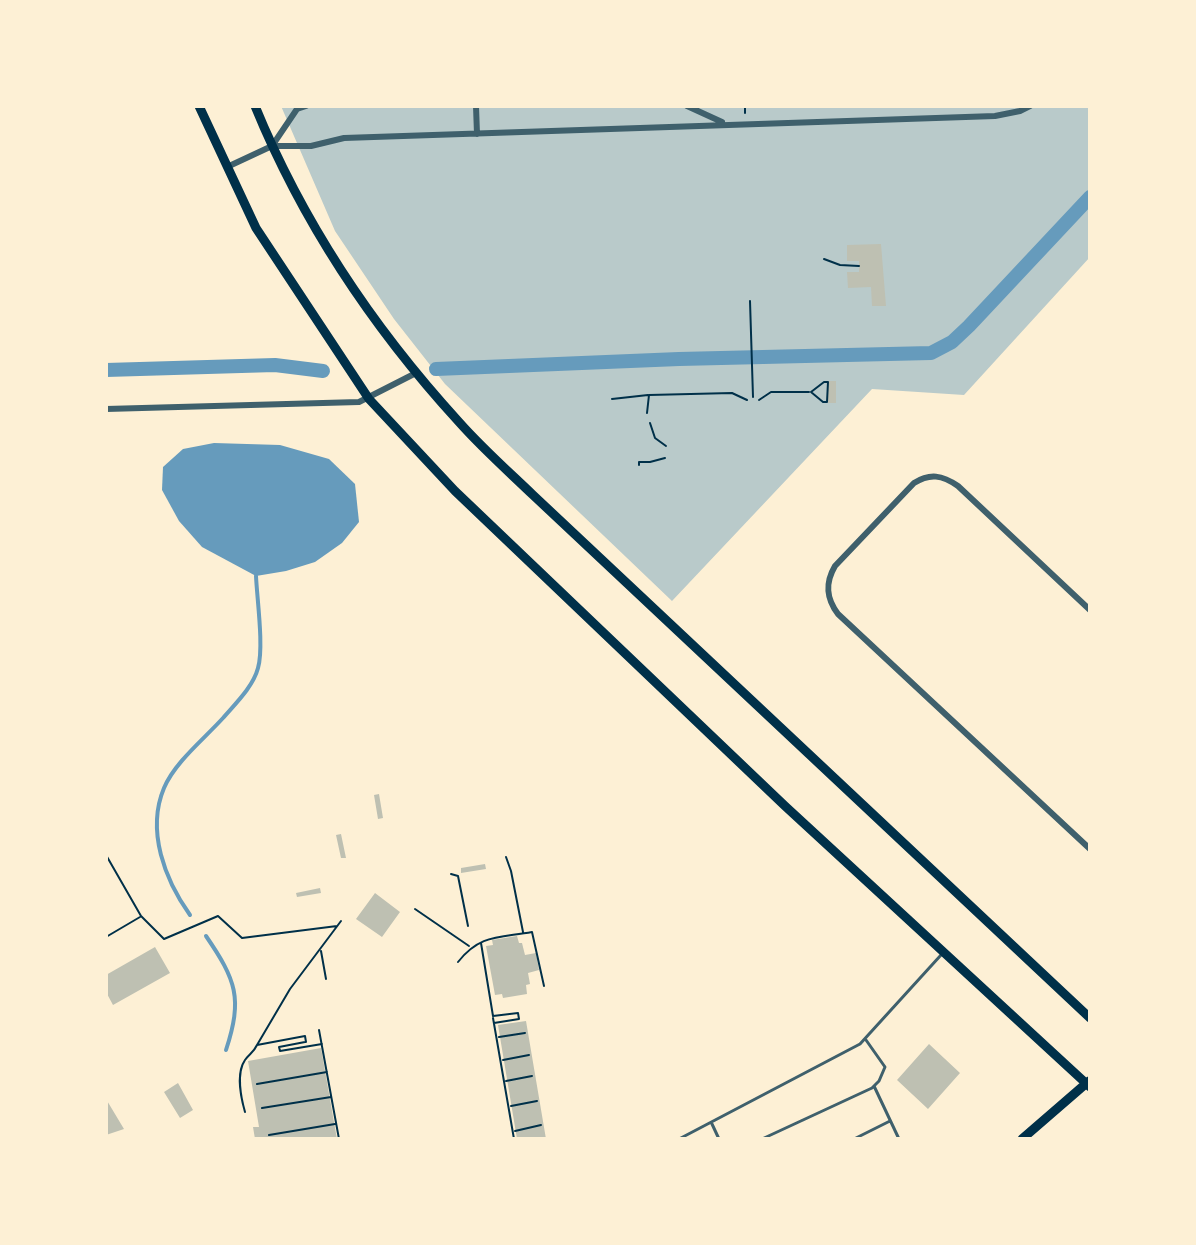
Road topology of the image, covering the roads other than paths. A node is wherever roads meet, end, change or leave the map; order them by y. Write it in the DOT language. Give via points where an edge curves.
graph roads {
  1 [pos="199,106"];
  2 [pos="255,106"];
  3 [pos="306,106"];
  4 [pos="476,106"];
  5 [pos="687,106"];
  6 [pos="1030,106"];
  7 [pos="725,124"];
  8 [pos="477,134"];
  9 [pos="272,146"];
  10 [pos="227,167"];
  11 [pos="416,373"];
  12 [pos="369,399"];
  13 [pos="106,409"];
  14 [pos="1090,610"];
  15 [pos="1090,849"];
  16 [pos="944,953"];
  17 [pos="1090,1018"];
  18 [pos="865,1039"];
  19 [pos="1089,1084"];
  20 [pos="874,1086"];
  21 [pos="890,1120"];
  22 [pos="712,1124"];
  23 [pos="679,1139"];
  24 [pos="719,1139"];
  25 [pos="762,1139"];
  26 [pos="854,1139"];
  27 [pos="899,1139"];
  28 [pos="1022,1139"];
  1 -- 10 [label="main road"];
  2 -- 9 [label="main road"];
  3 -- 9 [label="street" via="297,109"];
  4 -- 8 [label="street"];
  5 -- 7 [label="street"];
  6 -- 7 [label="street" via="995,116"];
  7 -- 8 [label="street"];
  8 -- 9 [label="street"];
  9 -- 10 [label="street"];
  9 -- 11 [label="main road" via="334,260"];
  10 -- 12 [label="main road" via="256,228"];
  11 -- 12 [label="street"];
  11 -- 17 [label="main road" via="533,495"];
  12 -- 13 [label="street"];
  12 -- 16 [label="main road" via="466,502"];
  14 -- 15 [label="street" via="958,486 936,475 914,483 829,578 831,605 838,614"];
  16 -- 18 [label="lane"];
  16 -- 19 [label="main road"];
  18 -- 20 [label="lane" via="885,1067"];
  18 -- 22 [label="lane"];
  19 -- 28 [label="main road"];
  20 -- 21 [label="lane"];
  20 -- 25 [label="lane"];
  21 -- 26 [label="lane"];
  21 -- 27 [label="lane"];
  22 -- 23 [label="lane"];
  22 -- 24 [label="lane"];
}
